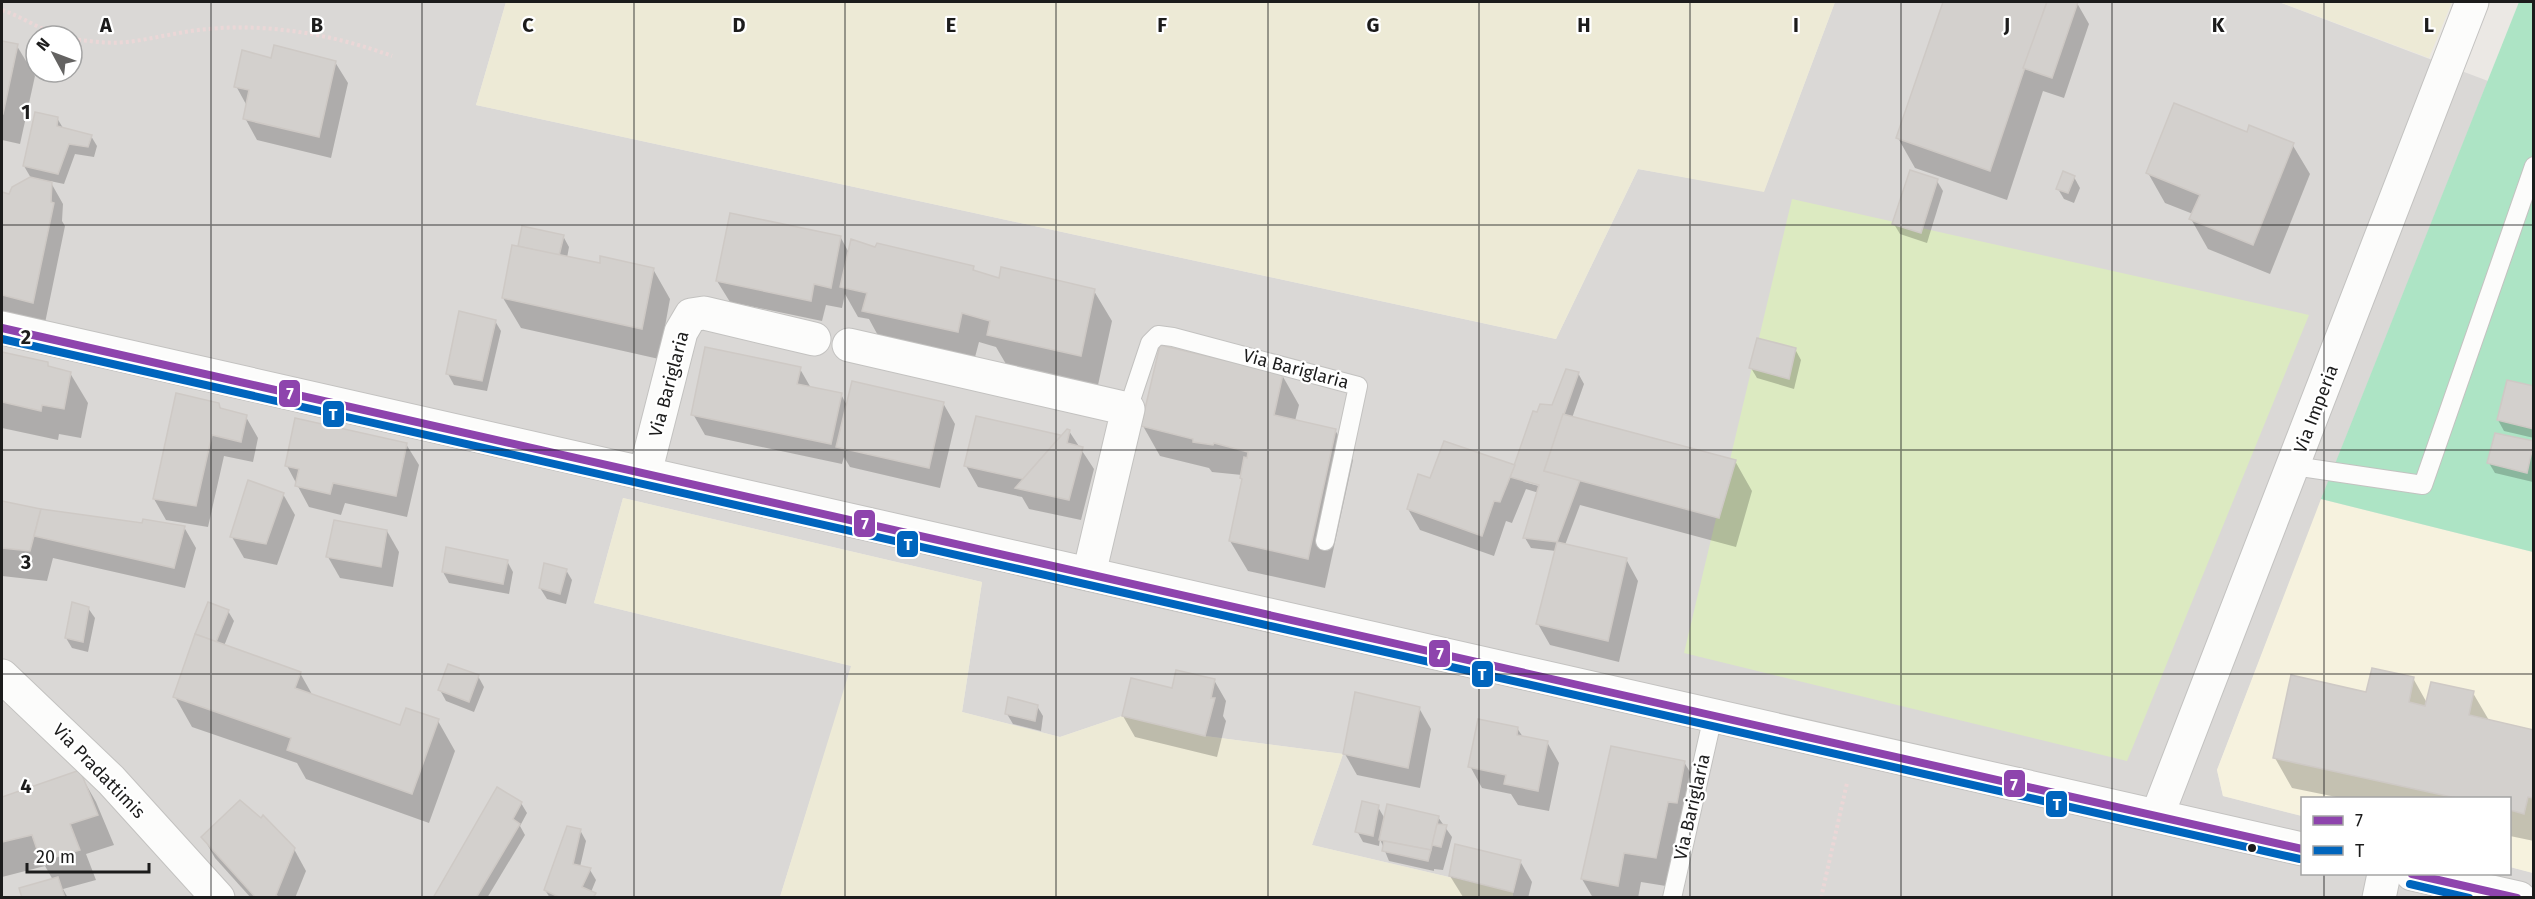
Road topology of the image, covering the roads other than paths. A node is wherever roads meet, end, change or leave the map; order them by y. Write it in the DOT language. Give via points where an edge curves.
graph roads {
  1 [pos="2472,2"];
  2 [pos="2534,166"];
  3 [pos="2,328"];
  4 [pos="814,339"];
  5 [pos="849,345"];
  6 [pos="1128,409"];
  7 [pos="2294,466"];
  8 [pos="645,473"];
  9 [pos="1325,541"];
  10 [pos="1089,574"];
  11 [pos="2,676"];
  12 [pos="1713,716"];
  13 [pos="2157,816"];
  14 [pos="2301,849"];
  15 [pos="2384,875"];
  16 [pos="2421,875"];
  17 [pos="218,897"];
  18 [pos="1672,897"];
  19 [pos="2379,897"];
  20 [pos="2518,897"];
  1 -- 7 [label="street, Via Imperia"];
  2 -- 7 [label="lane" via="2423,485"];
  3 -- 8 [label="street"];
  4 -- 8 [label="street, Via Bariglaria" via="704,313 690,315 681,332"];
  5 -- 6 [label="street"];
  6 -- 9 [label="lane, Via Bariglaria" via="1150,343 1158,335 1358,386"];
  6 -- 10 [label="street, Via Bariglaria"];
  7 -- 13 [label="street, Via Imperia"];
  8 -- 10 [label="street"];
  10 -- 12 [label="street"];
  11 -- 17 [label="street, Via Pradattimis" via="111,780"];
  12 -- 13 [label="street"];
  12 -- 18 [label="lane, Via Bariglaria"];
  13 -- 14 [label="street"];
  15 -- 19 [label="street"];
  16 -- 20 [label="street"];
}
